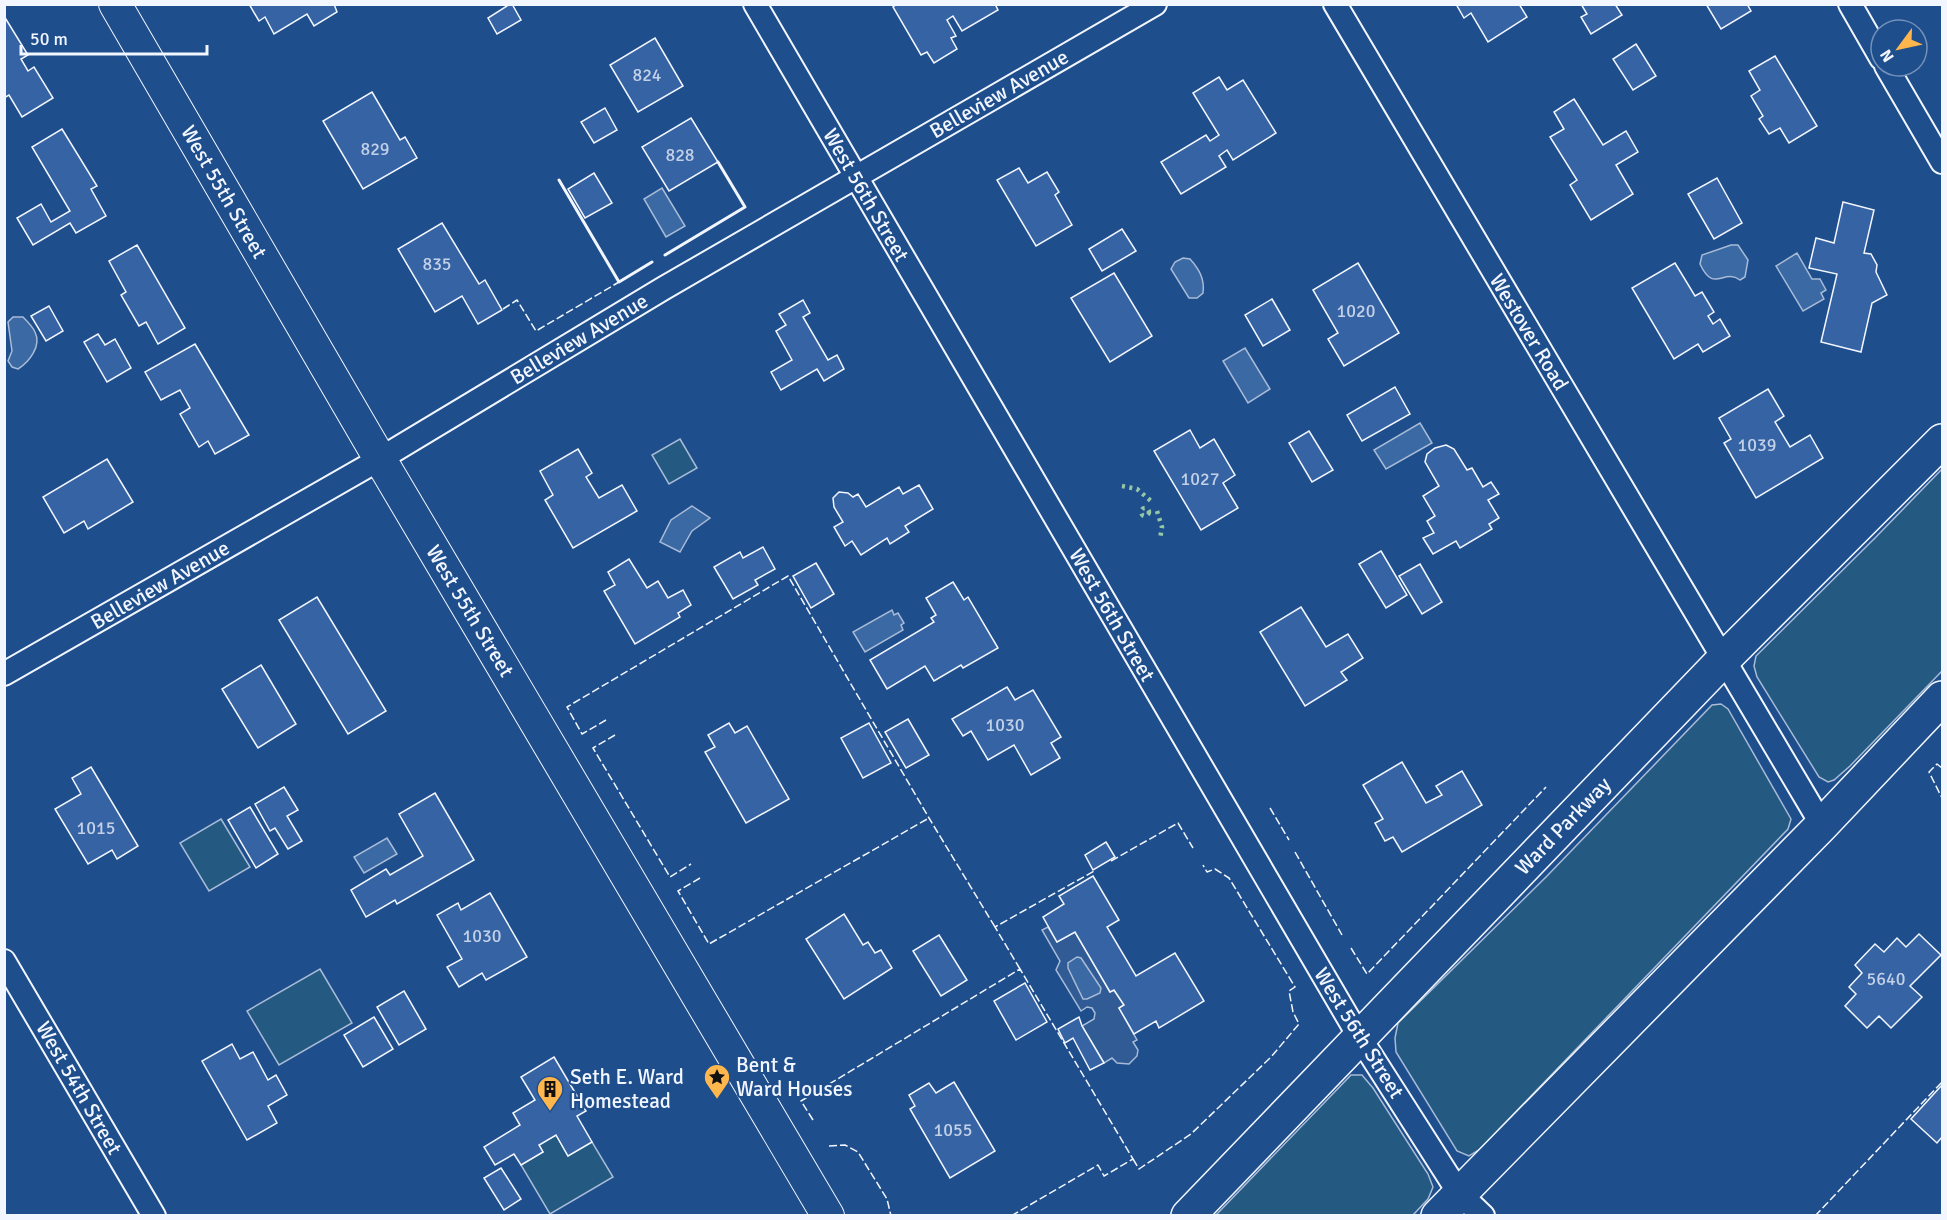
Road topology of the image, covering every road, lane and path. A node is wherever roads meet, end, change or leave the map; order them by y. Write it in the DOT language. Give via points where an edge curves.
graph roads {
  1 [pos="115,4"];
  2 [pos="755,4"];
  3 [pos="1155,4"];
  4 [pos="1335,4"];
  5 [pos="1850,4"];
  6 [pos="1869,37"];
  7 [pos="1893,78"];
  8 [pos="1942,162"];
  9 [pos="856,178"];
  10 [pos="1942,441"];
  11 [pos="380,459"];
  12 [pos="1723,660"];
  13 [pos="4,674"];
  14 [pos="1942,698"];
  15 [pos="1822,825"];
  16 [pos="4,961"];
  17 [pos="1360,1038"];
  18 [pos="1449,1204"];
  19 [pos="154,1215"];
  20 [pos="828,1215"];
  21 [pos="1188,1215"];
  22 [pos="1483,1215"];
  1 -- 11 [label="main road, West 55th Street"];
  2 -- 9 [label="street, West 56th Street"];
  3 -- 9 [label="street, Belleview Avenue"];
  4 -- 12 [label="street, Westover Road"];
  5 -- 6 [label="street"];
  7 -- 8 [label="street"];
  9 -- 11 [label="street, Belleview Avenue"];
  9 -- 17 [label="street, West 56th Street"];
  10 -- 12 [label="main road, Ward Parkway"];
  11 -- 13 [label="street, Belleview Avenue"];
  11 -- 20 [label="main road, West 55th Street"];
  12 -- 15 [label="street, Westover Road"];
  12 -- 17 [label="main road, Ward Parkway"];
  14 -- 15 [label="main road"];
  15 -- 18 [label="main road"];
  16 -- 19 [label="street, West 54th Street"];
  17 -- 18 [label="street, West 56th Street"];
  17 -- 21 [label="main road, Ward Parkway"];
  18 -- 22 [label="street, West 56th Street"];
}
